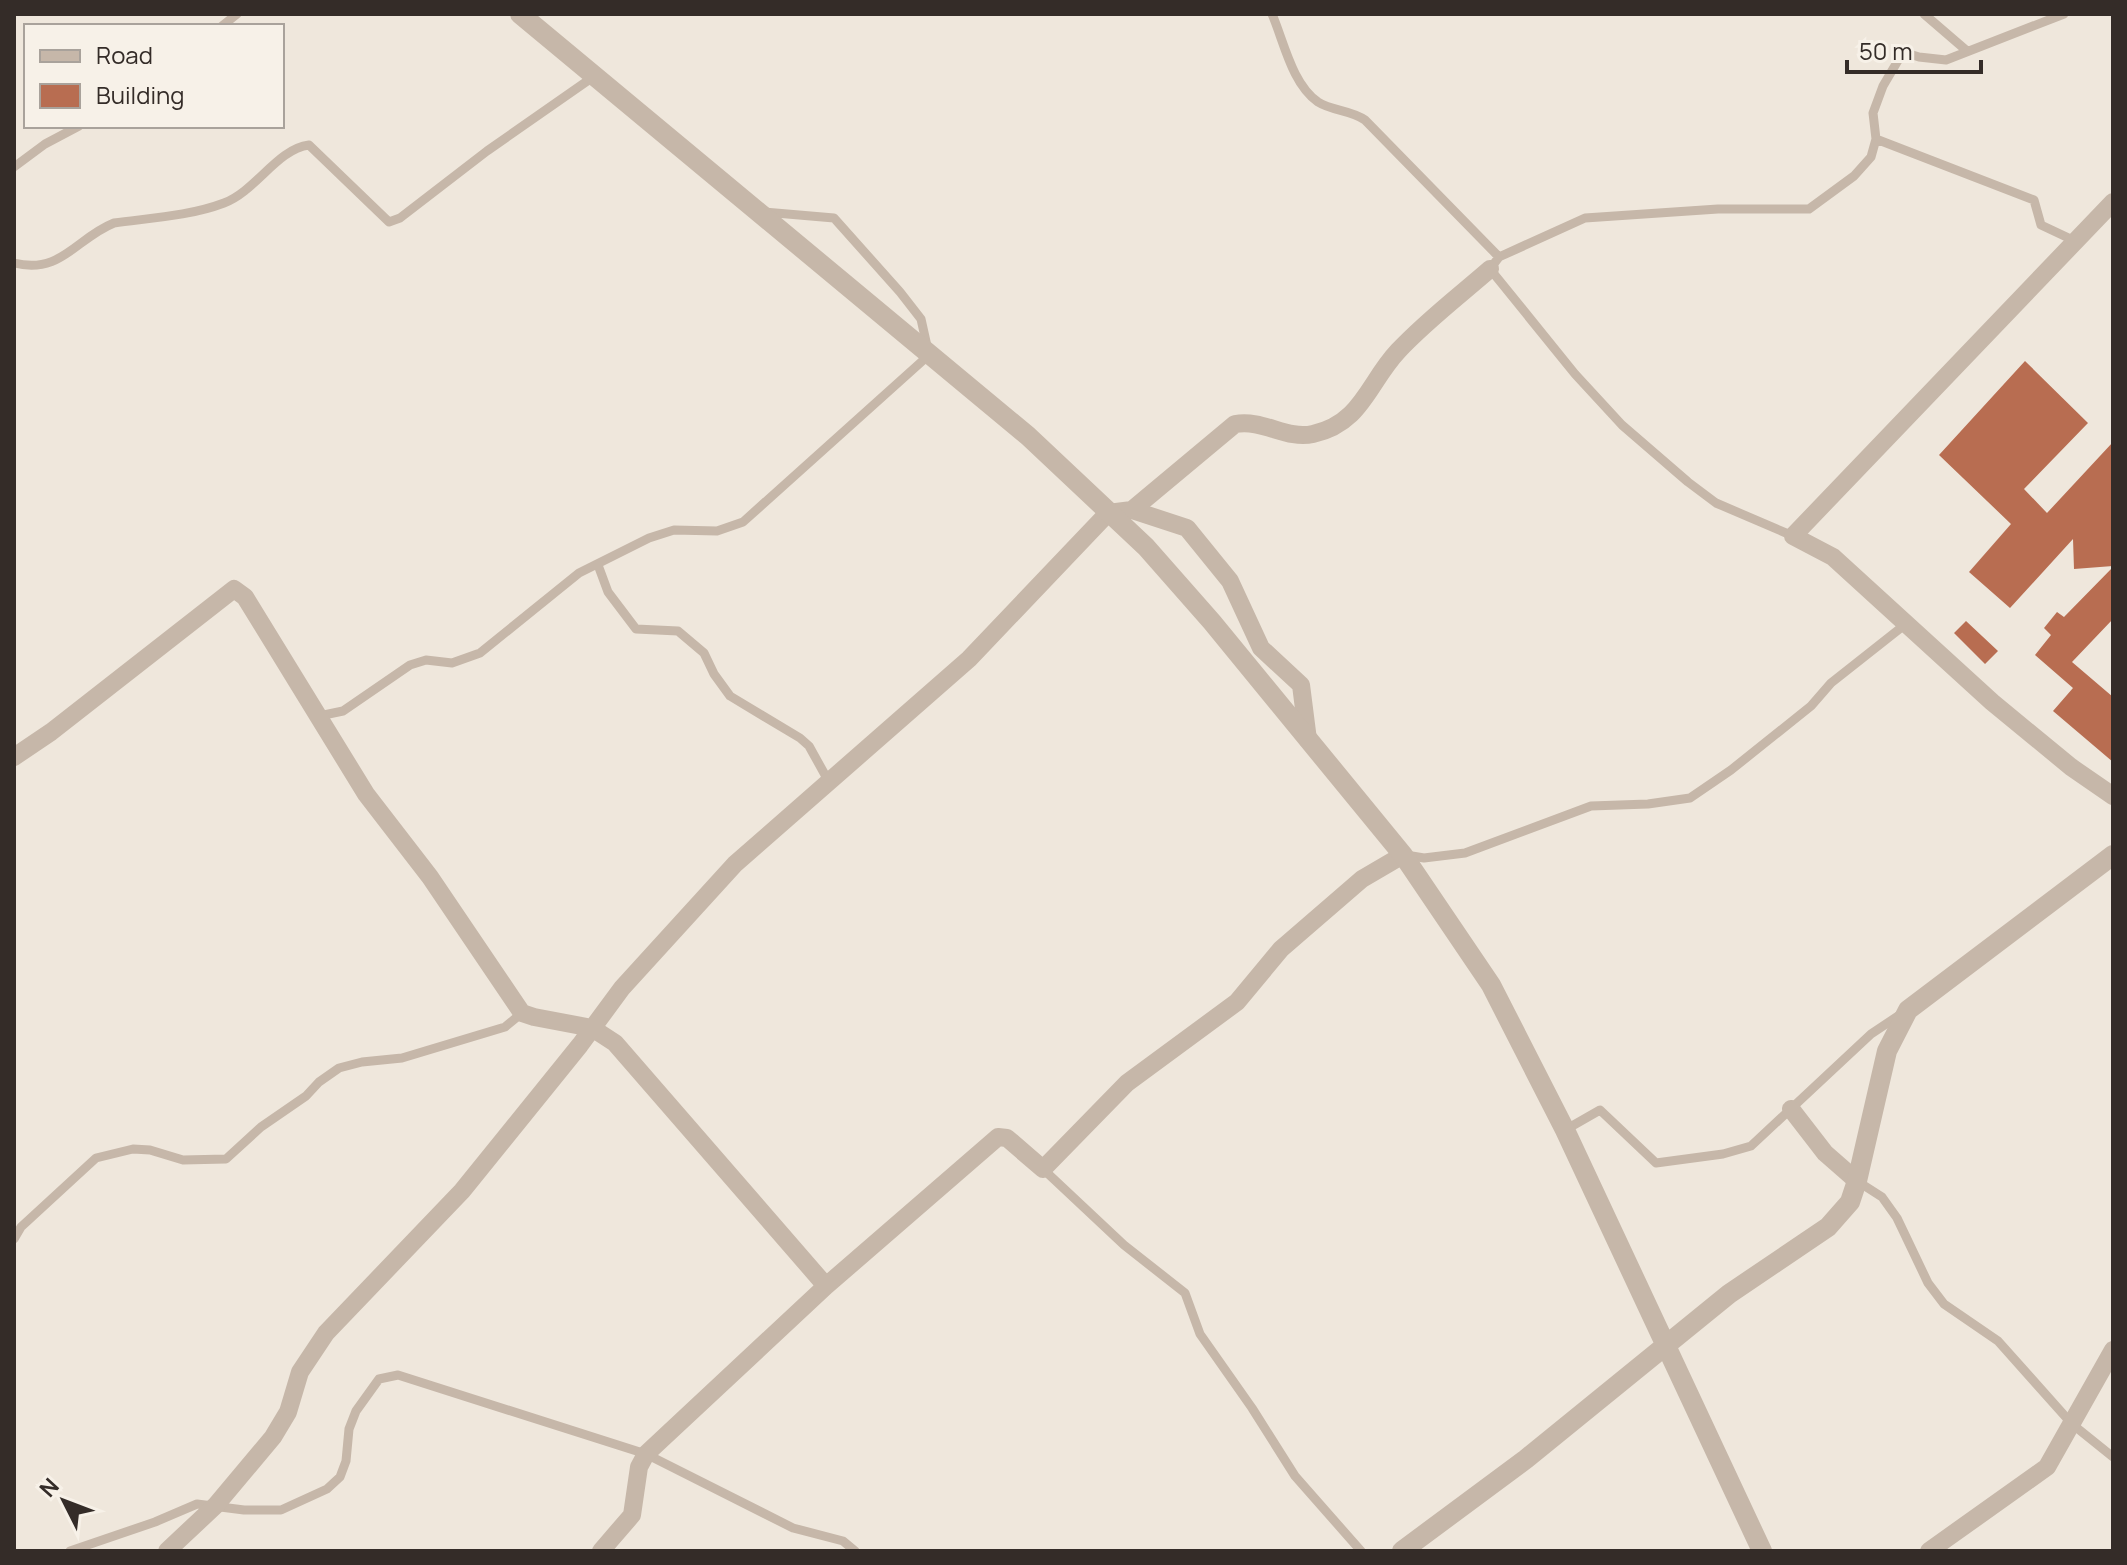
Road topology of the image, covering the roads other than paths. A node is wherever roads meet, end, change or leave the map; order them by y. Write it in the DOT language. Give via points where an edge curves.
graph roads {
  1 [pos="1272,14"];
  2 [pos="1924,14"];
  3 [pos="2064,14"];
  4 [pos="527,18"];
  5 [pos="1967,51"];
  6 [pos="595,76"];
  7 [pos="75,128"];
  8 [pos="1876,139"];
  9 [pos="14,167"];
  10 [pos="2113,202"];
  11 [pos="757,211"];
  12 [pos="2077,242"];
  13 [pos="14,263"];
  14 [pos="1494,263"];
  15 [pos="929,355"];
  16 [pos="1132,510"];
  17 [pos="1108,513"];
  18 [pos="1793,536"];
  19 [pos="598,565"];
  20 [pos="1907,623"];
  21 [pos="319,716"];
  22 [pos="1308,740"];
  23 [pos="14,757"];
  24 [pos="829,782"];
  25 [pos="2113,796"];
  26 [pos="1403,855"];
  27 [pos="2113,855"];
  28 [pos="1908,1010"];
  29 [pos="522,1013"];
  30 [pos="592,1028"];
  31 [pos="1791,1109"];
  32 [pos="1565,1130"];
  33 [pos="1043,1169"];
  34 [pos="1857,1181"];
  35 [pos="14,1239"];
  36 [pos="826,1286"];
  37 [pos="1665,1347"];
  38 [pos="2113,1350"];
  39 [pos="2072,1424"];
  40 [pos="646,1454"];
  41 [pos="2113,1457"];
  42 [pos="216,1505"];
  43 [pos="1933,1550"];
  44 [pos="70,1551"];
  45 [pos="167,1551"];
  46 [pos="601,1551"];
  47 [pos="855,1551"];
  48 [pos="1361,1551"];
  49 [pos="1402,1551"];
  50 [pos="1762,1551"];
  1 -- 14 [label="lane" via="1301,84 1319,103 1365,120"];
  2 -- 5 [label="lane"];
  3 -- 5 [label="lane"];
  4 -- 6 [label="street"];
  5 -- 8 [label="lane" via="1946,60 1903,52 1873,113"];
  6 -- 11 [label="street"];
  6 -- 13 [label="lane" via="389,222 309,145 296,147 245,192 224,203 114,223 62,258 42,265"];
  7 -- 9 [label="lane"];
  8 -- 12 [label="lane" via="2034,200 2041,225"];
  8 -- 14 [label="lane" via="1871,157 1854,176 1809,209 1585,218"];
  10 -- 12 [label="street"];
  11 -- 15 [label="street"];
  11 -- 15 [label="lane" via="834,218 921,319"];
  12 -- 18 [label="street"];
  14 -- 16 [label="street" via="1399,350 1352,416 1306,435 1250,421 1235,424"];
  14 -- 18 [label="lane" via="1575,374 1622,425 1716,503"];
  15 -- 17 [label="street" via="1028,436"];
  15 -- 19 [label="lane" via="743,522 717,531 674,530"];
  16 -- 17 [label="street"];
  16 -- 22 [label="street" via="1187,528 1230,581 1261,648 1301,685"];
  17 -- 22 [label="street" via="1165,568"];
  17 -- 24 [label="street" via="969,659"];
  18 -- 20 [label="street" via="1833,557"];
  19 -- 21 [label="lane" via="579,573 473,657 410,665 343,711"];
  19 -- 24 [label="lane" via="608,592 636,629 678,631 704,653 730,696 809,746"];
  20 -- 25 [label="street" via="1992,702"];
  20 -- 26 [label="lane" via="1831,683 1811,706 1690,798 1591,806 1465,853"];
  21 -- 23 [label="street" via="245,597 234,589"];
  21 -- 29 [label="street" via="366,794"];
  22 -- 26 [label="street"];
  24 -- 30 [label="street" via="735,864"];
  26 -- 32 [label="street" via="1491,985"];
  26 -- 33 [label="street" via="1362,879 1281,949 1237,1002 1127,1083"];
  27 -- 28 [label="street"];
  28 -- 31 [label="lane" via="1871,1034"];
  28 -- 34 [label="street" via="1887,1051"];
  29 -- 30 [label="street"];
  29 -- 35 [label="lane" via="505,1027 402,1058 339,1068 226,1159 183,1160 133,1149 96,1158"];
  30 -- 36 [label="street" via="615,1043"];
  30 -- 42 [label="street" via="462,1191 326,1333 300,1372 288,1412 273,1437"];
  31 -- 32 [label="lane" via="1751,1146 1656,1163 1600,1110"];
  31 -- 34 [label="street" via="1825,1153"];
  32 -- 37 [label="street"];
  33 -- 36 [label="street" via="1007,1138 998,1137"];
  33 -- 48 [label="lane" via="1185,1293 1200,1334 1295,1476"];
  34 -- 37 [label="street" via="1850,1202 1828,1227 1729,1294"];
  34 -- 39 [label="lane" via="1890,1207 1944,1304 1998,1341"];
  36 -- 40 [label="street"];
  37 -- 49 [label="street"];
  37 -- 50 [label="street"];
  38 -- 39 [label="street"];
  39 -- 41 [label="lane"];
  39 -- 43 [label="street" via="2047,1467"];
  40 -- 42 [label="lane" via="398,1375 387,1376 356,1411 346,1461 340,1477 327,1489 281,1510"];
  40 -- 46 [label="street" via="632,1515"];
  40 -- 47 [label="lane" via="793,1528 843,1541"];
  42 -- 44 [label="lane" via="197,1504"];
  42 -- 45 [label="street"];
}
